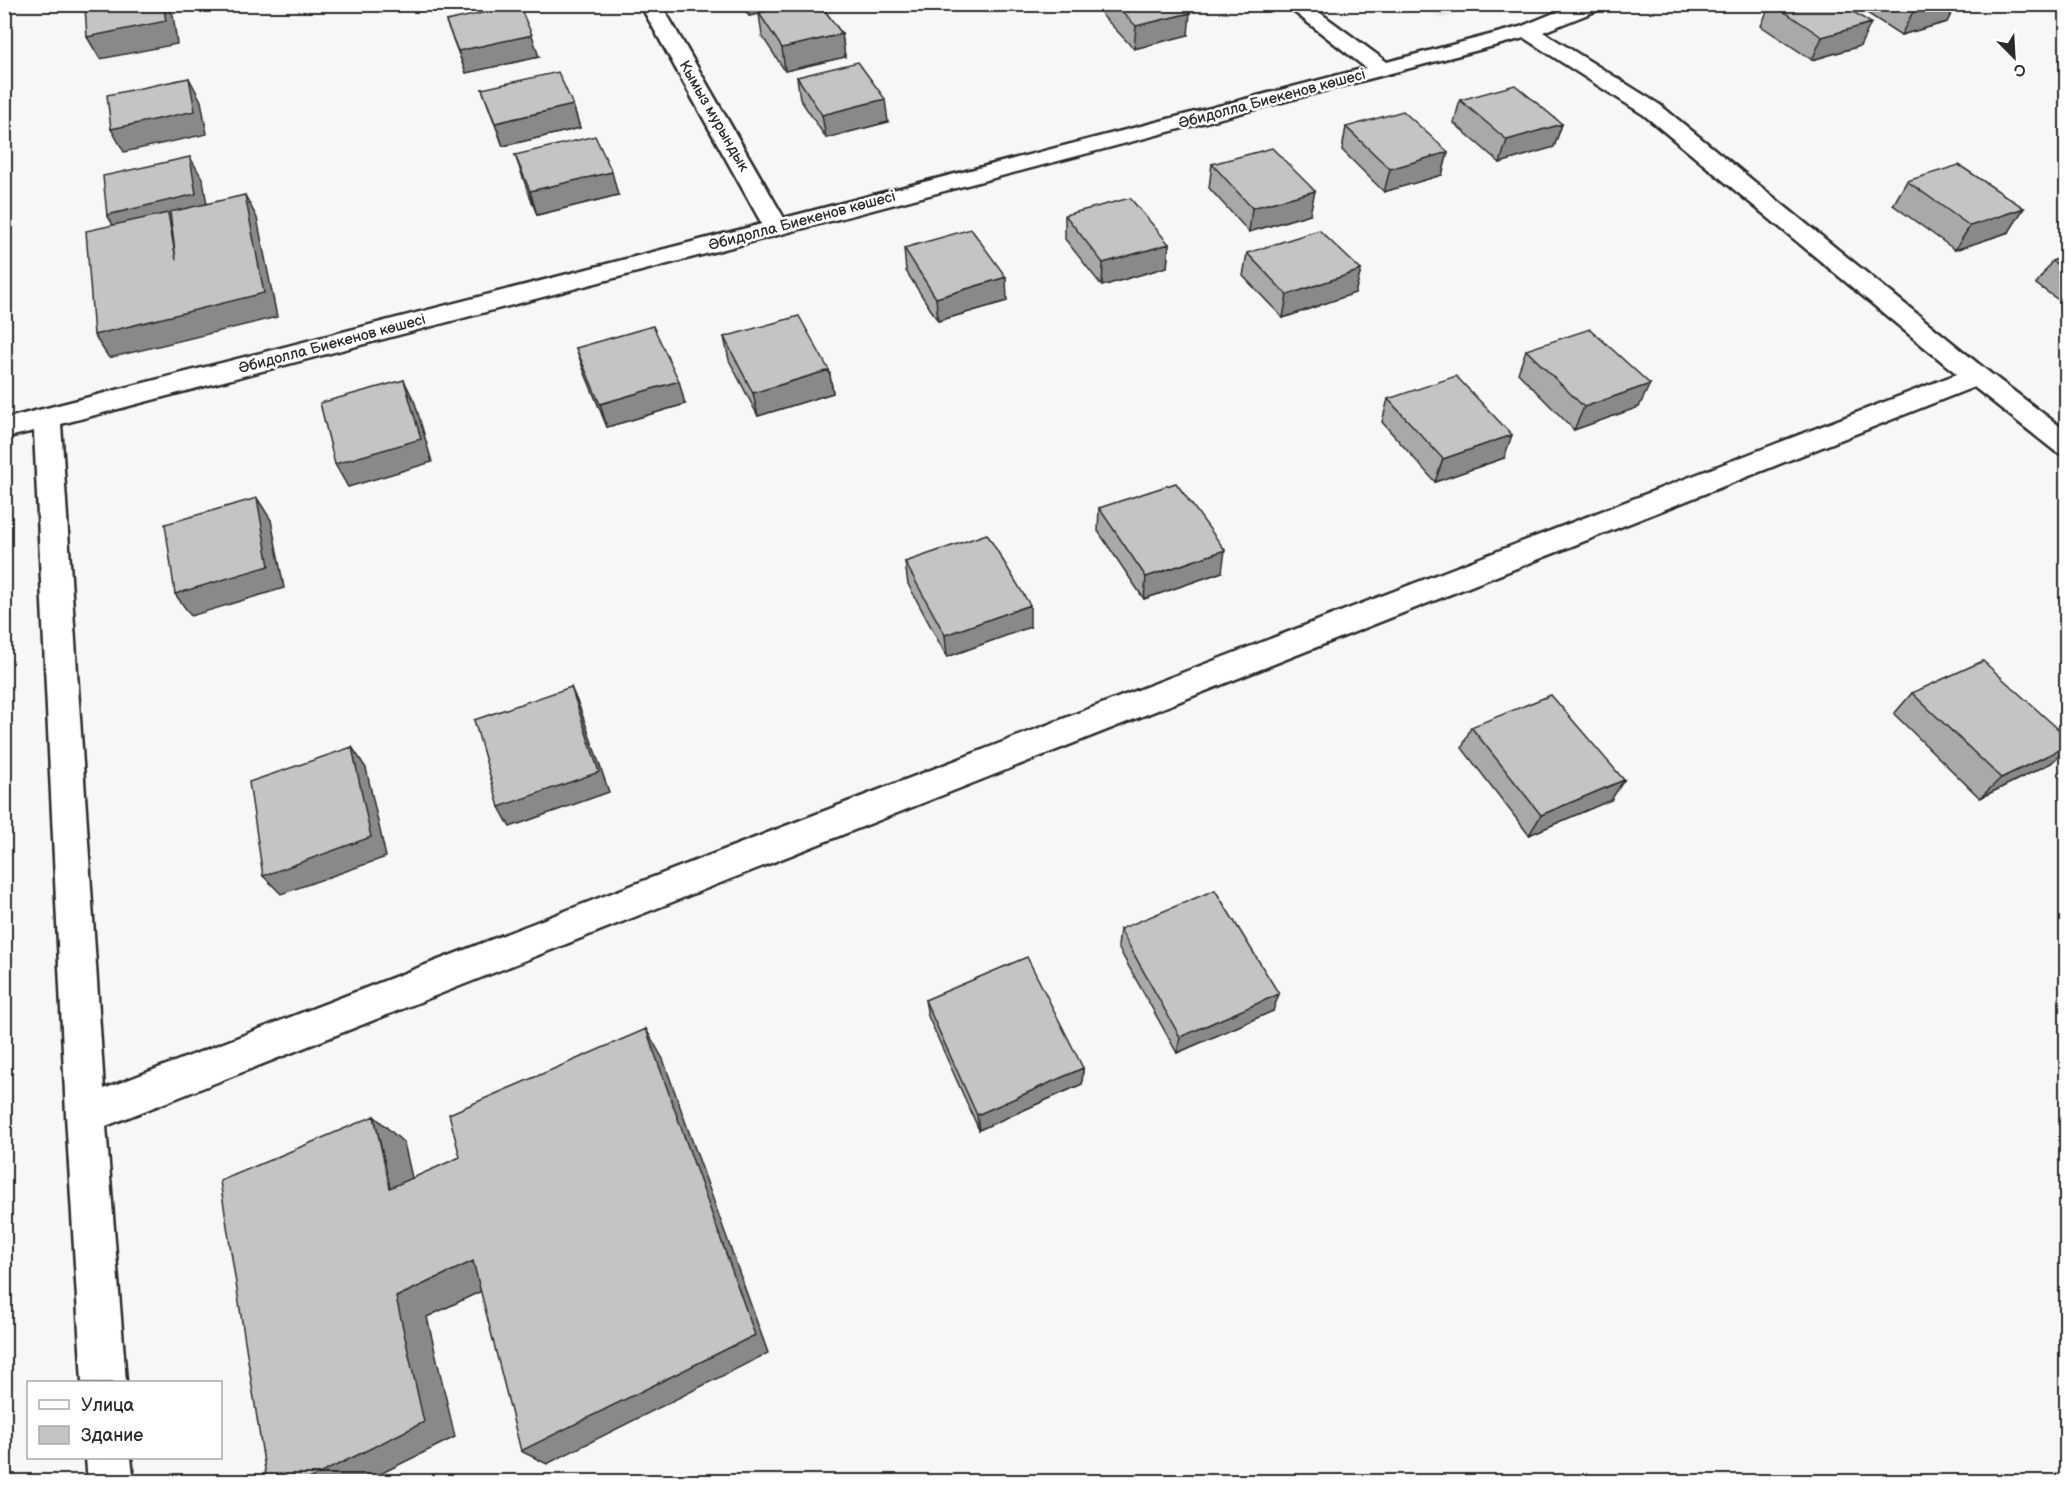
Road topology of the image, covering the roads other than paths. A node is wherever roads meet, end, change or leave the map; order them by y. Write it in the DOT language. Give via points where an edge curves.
graph roads {
  1 [pos="650,4"];
  2 [pos="1294,4"];
  3 [pos="1596,4"];
  4 [pos="1527,31"];
  5 [pos="1383,70"];
  6 [pos="777,228"];
  7 [pos="1977,376"];
  8 [pos="47,418"];
  9 [pos="4,429"];
  10 [pos="2067,445"];
  11 [pos="86,1115"];
  12 [pos="104,1381"];
  13 [pos="109,1459"];
  14 [pos="111,1482"];
  1 -- 6 [label="street, Кымыз мурындык"];
  2 -- 5 [label="street"];
  3 -- 4 [label="street, Әбидолла Биекенов көшесі"];
  4 -- 5 [label="street, Әбидолла Биекенов көшесі"];
  4 -- 7 [label="street" via="1652,110"];
  5 -- 6 [label="street, Әбидолла Биекенов көшесі"];
  6 -- 8 [label="street, Әбидолла Биекенов көшесі"];
  7 -- 10 [label="street"];
  7 -- 11 [label="street"];
  8 -- 9 [label="street, Әбидолла Биекенов көшесі"];
  8 -- 11 [label="street"];
  11 -- 12 [label="street"];
  13 -- 14 [label="street"];
}
